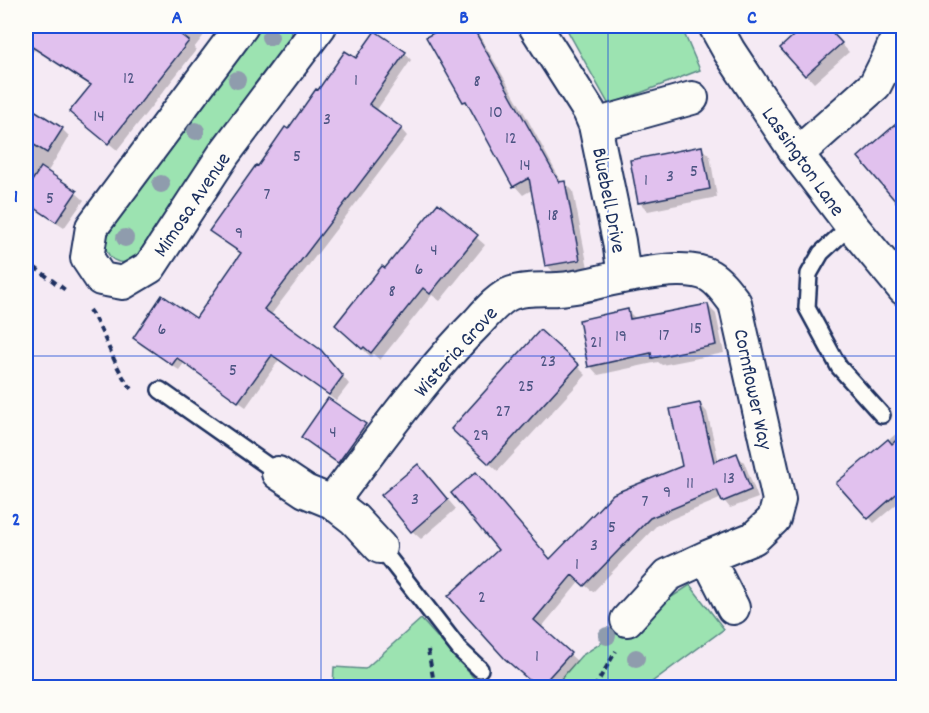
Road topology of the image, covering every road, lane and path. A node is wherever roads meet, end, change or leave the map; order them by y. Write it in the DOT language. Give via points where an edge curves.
graph roads {
  1 [pos="242,26"];
  2 [pos="317,26"];
  3 [pos="535,26"];
  4 [pos="716,26"];
  5 [pos="902,26"];
  6 [pos="692,98"];
  7 [pos="595,125"];
  8 [pos="797,154"];
  9 [pos="851,225"];
  10 [pos="624,276"];
  11 [pos="903,289"];
  12 [pos="160,390"];
  13 [pos="882,415"];
  14 [pos="278,474"];
  15 [pos="332,502"];
  16 [pos="380,548"];
  17 [pos="707,557"];
  18 [pos="733,608"];
  19 [pos="627,620"];
  20 [pos="480,669"];
  21 [pos="594,687"];
  1 -- 2 [label="street, Mimosa Avenue" via="92,227 87,258 101,279 123,284 150,267 224,154"];
  3 -- 7 [label="street, Bluebell Drive"];
  4 -- 8 [label="street, Lassington Lane"];
  5 -- 8 [label="street" via="875,85"];
  6 -- 7 [label="street, Bluebell Drive"];
  7 -- 10 [label="street, Bluebell Drive"];
  8 -- 9 [label="street, Lassington Lane"];
  9 -- 11 [label="street, Lassington Lane"];
  9 -- 13 [label="lane" via="821,253 809,274 807,308 839,367"];
  10 -- 15 [label="street, Wisteria Grove" via="559,289 512,293 494,305 454,345"];
  10 -- 17 [label="street, Cornflower Way" via="691,271 709,276 735,303 779,500 774,519 754,538"];
  12 -- 14 [label="lane"];
  14 -- 15 [label="street"];
  15 -- 16 [label="street"];
  16 -- 20 [label="lane" via="460,650"];
  17 -- 18 [label="street"];
  17 -- 19 [label="street, Cornflower Way" via="668,576"];
  19 -- 21 [label="path" via="624,637"];
}
